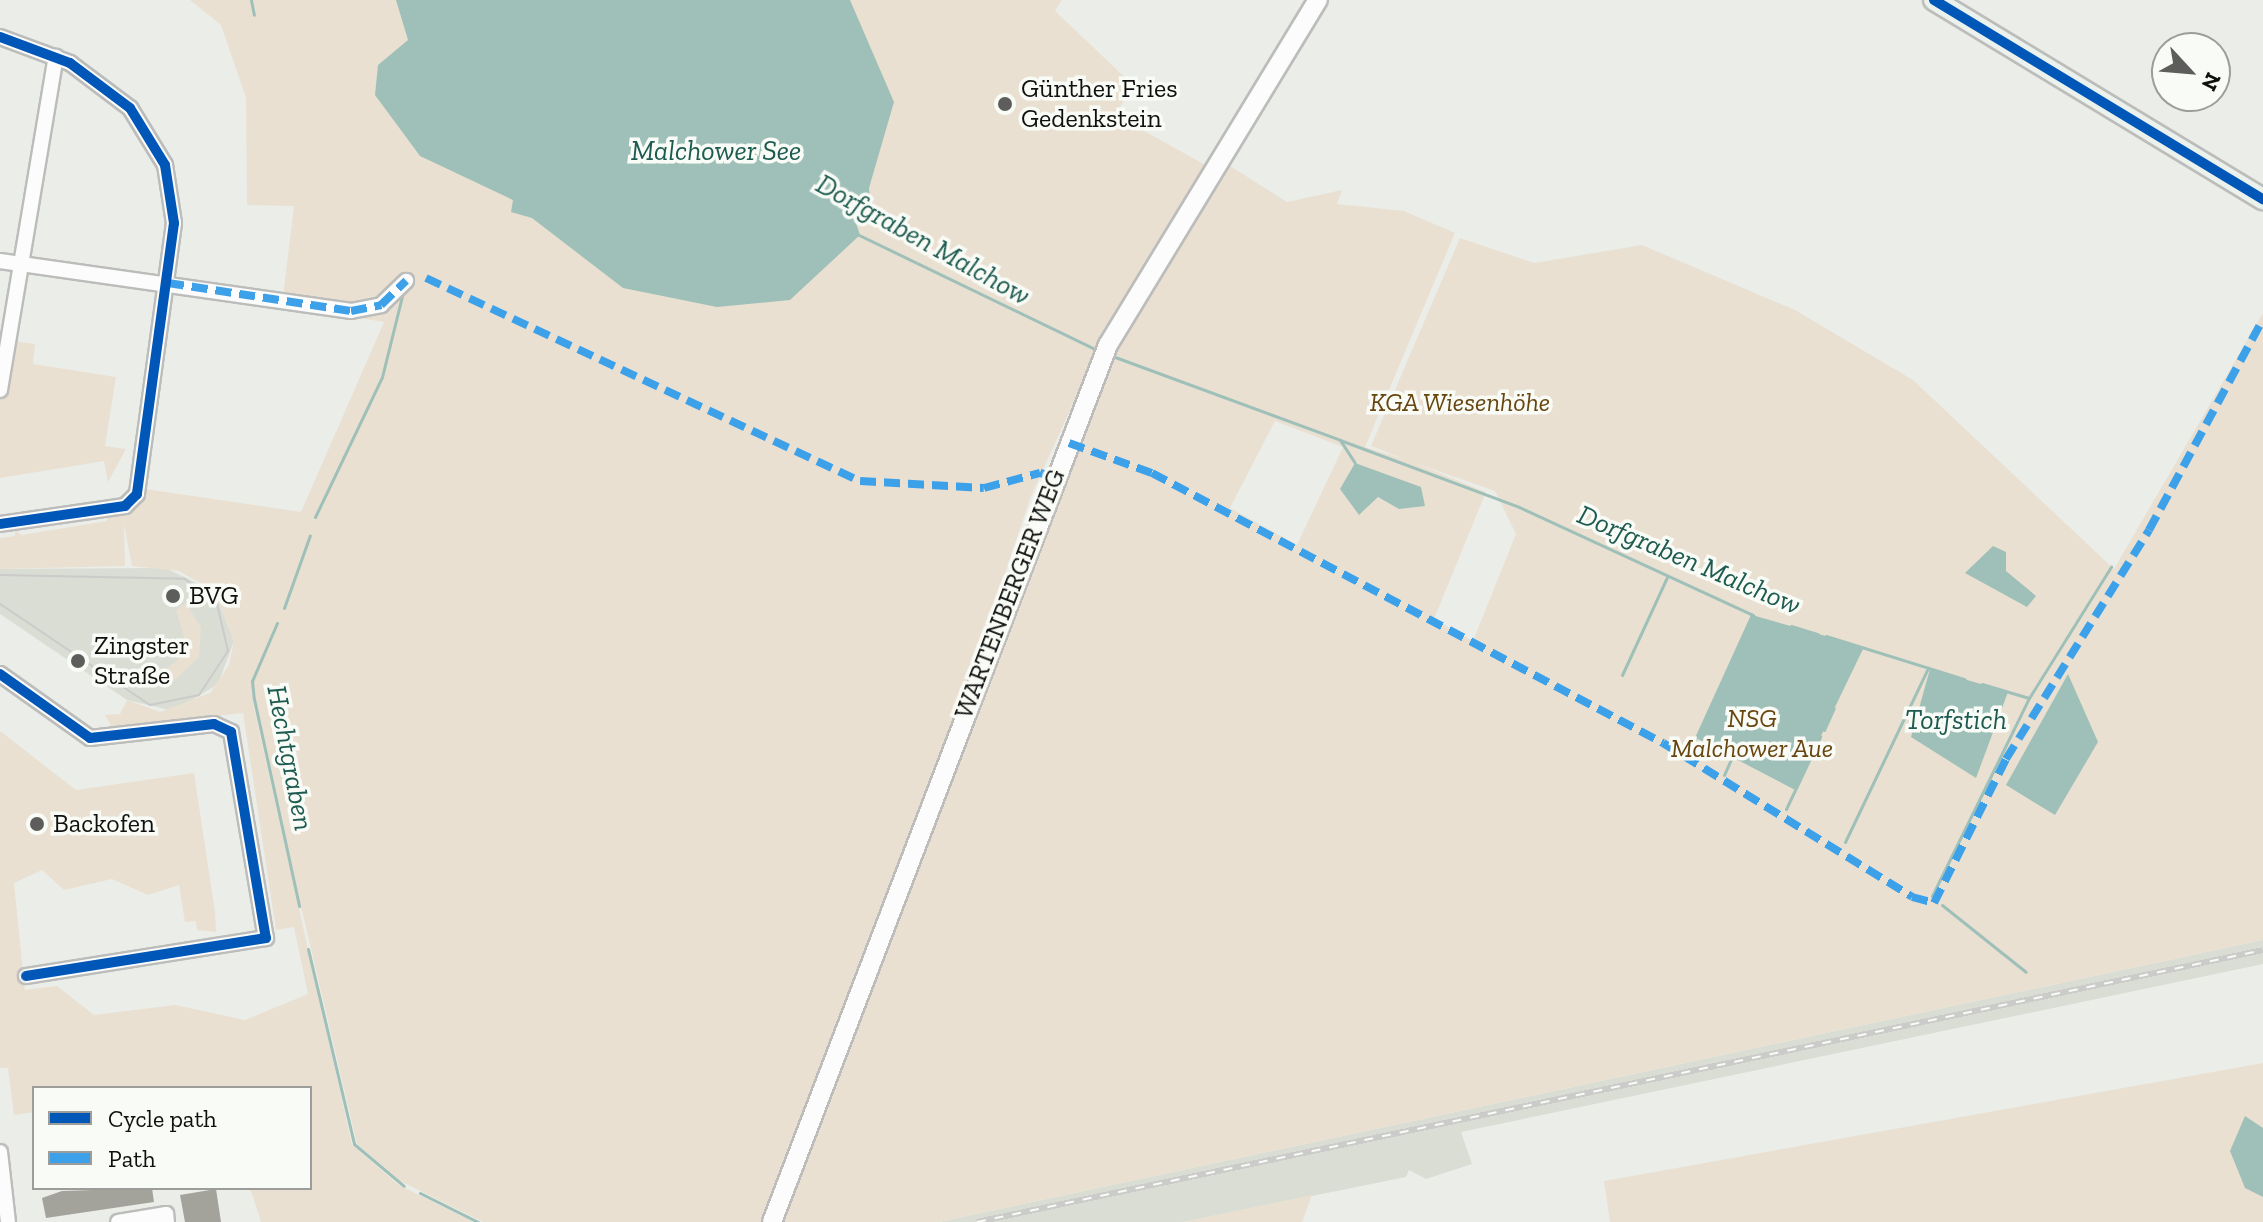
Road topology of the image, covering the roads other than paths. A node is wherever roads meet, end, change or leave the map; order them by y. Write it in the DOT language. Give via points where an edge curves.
graph roads {
  1 [pos="1318,0"];
  2 [pos="1934,0"];
  3 [pos="0,37"];
  4 [pos="56,57"];
  5 [pos="2263,199"];
  6 [pos="0,261"];
  7 [pos="21,264"];
  8 [pos="406,281"];
  9 [pos="168,283"];
  10 [pos="0,390"];
  11 [pos="0,524"];
  12 [pos="0,674"];
  13 [pos="26,976"];
  14 [pos="0,1152"];
  15 [pos="8,1222"];
  16 [pos="118,1222"];
  17 [pos="167,1222"];
  18 [pos="772,1222"];
  1 -- 18 [label="main road, WARTENBERGER WEG" via="1108,345"];
  2 -- 5 [label="main road"];
  3 -- 4 [label="street"];
  4 -- 7 [label="street"];
  4 -- 9 [label="street" via="118,95 158,150 174,223"];
  6 -- 7 [label="street"];
  7 -- 9 [label="street"];
  7 -- 10 [label="street"];
  8 -- 9 [label="street" via="381,305 351,311"];
  9 -- 11 [label="street" via="140,488 125,506"];
  12 -- 13 [label="street" via="90,738 214,724 231,732 266,938"];
  14 -- 15 [label="street"];
  16 -- 17 [label="street" via="166,1214"];
}
